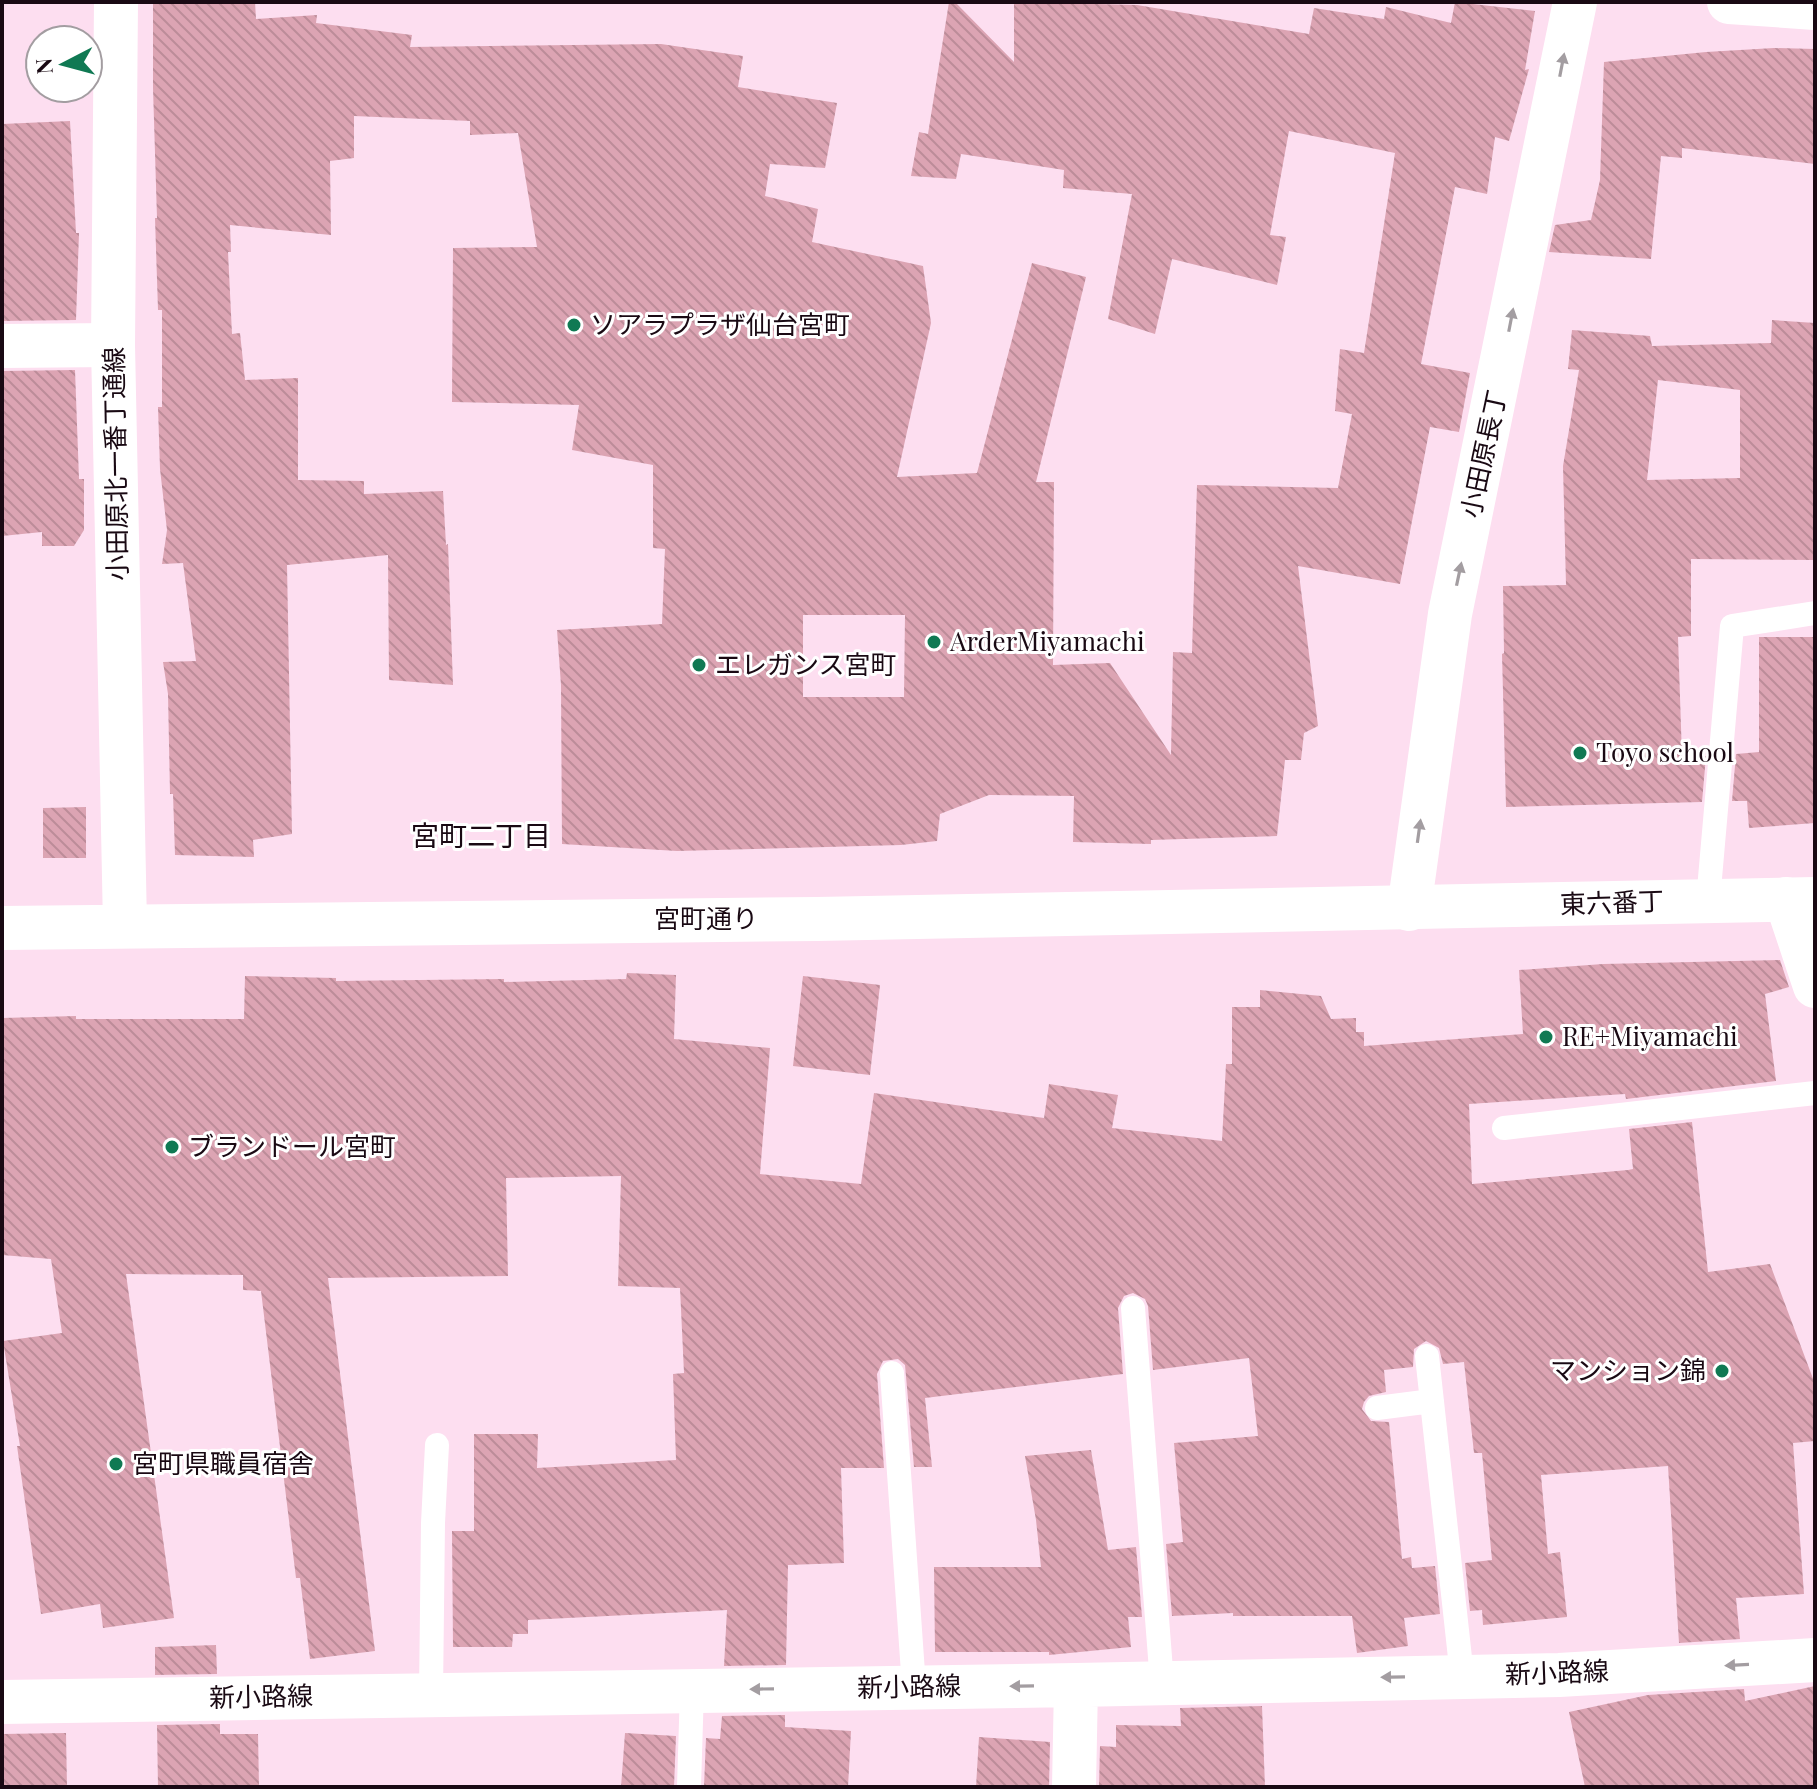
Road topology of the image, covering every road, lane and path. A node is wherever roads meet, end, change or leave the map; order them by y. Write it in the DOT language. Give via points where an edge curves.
graph roads {
  1 [pos="116,2"];
  2 [pos="1575,2"];
  3 [pos="1729,2"];
  4 [pos="1815,8"];
  5 [pos="113,345"];
  6 [pos="2,346"];
  7 [pos="1815,613"];
  8 [pos="1800,899"];
  9 [pos="1708,901"];
  10 [pos="1409,909"];
  11 [pos="125,925"];
  12 [pos="2,928"];
  13 [pos="1815,986"];
  14 [pos="1815,1093"];
  15 [pos="1504,1128"];
  16 [pos="1133,1308"];
  17 [pos="1427,1356"];
  18 [pos="892,1373"];
  19 [pos="1432,1401"];
  20 [pos="1377,1408"];
  21 [pos="437,1445"];
  22 [pos="1815,1660"];
  23 [pos="1462,1676"];
  24 [pos="1162,1683"];
  25 [pos="1076,1685"];
  26 [pos="914,1687"];
  27 [pos="692,1689"];
  28 [pos="431,1694"];
  29 [pos="2,1702"];
  30 [pos="689,1787"];
  31 [pos="1074,1787"];
  1 -- 5 [label="street, 小田原北一番丁通線"];
  10 -- 2 [label="street, 小田原長丁, one-way" via="1450,614"];
  3 -- 4 [label="street"];
  5 -- 6 [label="street"];
  5 -- 11 [label="street, 小田原北一番丁通線"];
  7 -- 9 [label="lane" via="1732,626"];
  8 -- 9 [label="street, 東六番丁"];
  8 -- 13 [label="street"];
  9 -- 10 [label="street, 東六番丁"];
  10 -- 11 [label="street, 宮町通り"];
  11 -- 12 [label="street, 宮町通り"];
  14 -- 15 [label="lane"];
  16 -- 24 [label="lane"];
  17 -- 19 [label="lane"];
  18 -- 26 [label="lane"];
  19 -- 20 [label="lane"];
  19 -- 23 [label="lane"];
  21 -- 28 [label="lane"];
  22 -- 23 [label="street, 新小路線, one-way"];
  23 -- 24 [label="street, 新小路線, one-way"];
  24 -- 25 [label="street, 新小路線"];
  25 -- 26 [label="street, 新小路線, one-way"];
  25 -- 31 [label="street"];
  26 -- 27 [label="street, 新小路線, one-way"];
  27 -- 28 [label="street, 新小路線"];
  27 -- 30 [label="lane"];
  28 -- 29 [label="street, 新小路線"];
}
